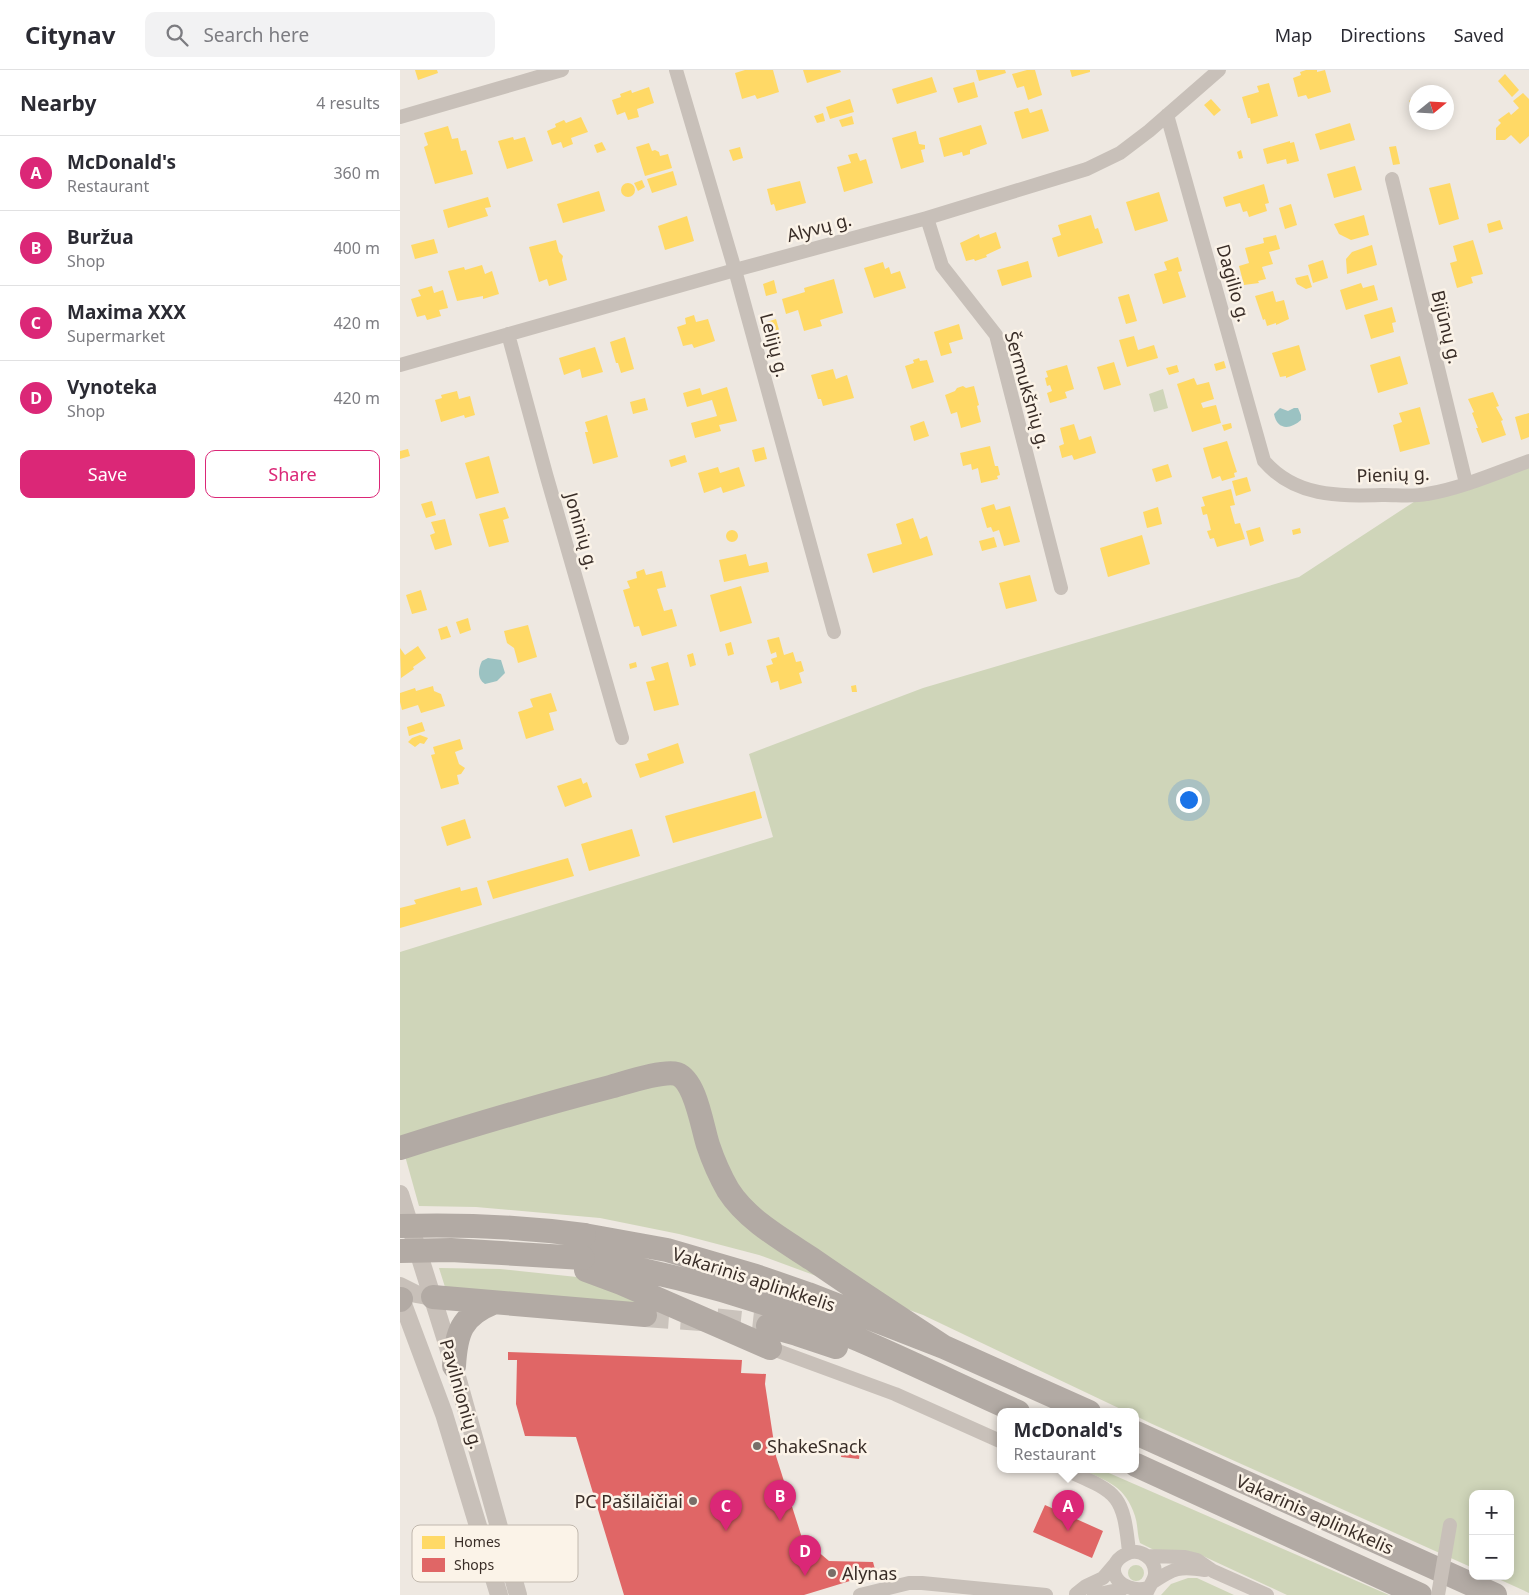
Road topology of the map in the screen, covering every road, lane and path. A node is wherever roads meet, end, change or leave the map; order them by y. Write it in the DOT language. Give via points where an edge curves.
graph roads {
  1 [pos="562,70"];
  2 [pos="676,70"];
  3 [pos="1219,70"];
  4 [pos="1167,115"];
  5 [pos="400,117"];
  6 [pos="1392,179"];
  7 [pos="927,218"];
  8 [pos="735,270"];
  9 [pos="508,334"];
  10 [pos="400,365"];
  11 [pos="1264,461"];
  12 [pos="1529,462"];
  13 [pos="1466,483"];
  14 [pos="1062,588"];
  15 [pos="834,632"];
  16 [pos="622,738"];
  17 [pos="400,1148"];
  18 [pos="400,1194"];
  19 [pos="400,1226"];
  20 [pos="400,1251"];
  21 [pos="582,1254"];
  22 [pos="400,1295"];
  23 [pos="433,1297"];
  24 [pos="493,1303"];
  25 [pos="645,1314"];
  26 [pos="769,1337"];
  27 [pos="944,1347"];
  28 [pos="454,1366"];
  29 [pos="1009,1408"];
  30 [pos="1080,1408"];
  31 [pos="997,1419"];
  32 [pos="1139,1434"];
  33 [pos="997,1440"];
  34 [pos="1139,1466"];
  35 [pos="1073,1473"];
  36 [pos="1131,1473"];
  37 [pos="1198,1493"];
  38 [pos="478,1525"];
  39 [pos="498,1525"];
  40 [pos="1450,1525"];
  41 [pos="1129,1552"];
  42 [pos="1148,1556"];
  43 [pos="1115,1564"];
  44 [pos="1213,1571"];
  45 [pos="495,1582"];
  46 [pos="514,1582"];
  47 [pos="1149,1588"];
  48 [pos="1125,1591"];
  49 [pos="499,1595"];
  50 [pos="518,1595"];
  51 [pos="860,1595"];
  52 [pos="1046,1595"];
  53 [pos="1074,1595"];
  54 [pos="1094,1595"];
  55 [pos="1267,1595"];
  56 [pos="1420,1595"];
  57 [pos="1438,1595"];
  58 [pos="1495,1595"];
  1 -- 5 [label="street"];
  2 -- 8 [label="street, Lelijų g."];
  3 -- 4 [label="street, Alyvų g."];
  4 -- 7 [label="street, Alyvų g." via="1120,153 1087,169"];
  4 -- 11 [label="street, Dagilio g."];
  6 -- 13 [label="street, Bijūnų g."];
  7 -- 8 [label="street, Alyvų g."];
  7 -- 14 [label="street, Šermukšnių g." via="942,266 996,335"];
  8 -- 9 [label="street, Alyvų g."];
  8 -- 15 [label="street, Lelijų g."];
  9 -- 10 [label="street, Alyvų g."];
  9 -- 16 [label="street, Joninių g."];
  11 -- 13 [label="street, Pienių g." via="1276,474 1318,493 1426,494"];
  12 -- 13 [label="street, Pienių g."];
  17 -- 27 [label="highway" via="649,1076 677,1074 688,1084 694,1097 718,1171 742,1206 788,1244"];
  18 -- 23 [label="street, Pavilnionių g."];
  19 -- 21 [label="highway, Vakarinis aplinkkelis, bridge" via="509,1227"];
  20 -- 21 [label="highway, Vakarinis aplinkkelis, bridge"];
  21 -- 26 [label="highway" via="620,1283"];
  21 -- 27 [label="highway, Vakarinis aplinkkelis" via="667,1250 808,1294"];
  21 -- 29 [label="highway, Vakarinis aplinkkelis" via="670,1275 767,1304 858,1340"];
  22 -- 23 [label="street"];
  22 -- 38 [label="street, Pavilnionių g." via="444,1414"];
  23 -- 24 [label="highway"];
  23 -- 28 [label="street, Pavilnionių g."];
  24 -- 25 [label="highway"];
  24 -- 28 [label="highway" via="479,1309 460,1332 455,1343"];
  26 -- 31 [label="highway" via="798,1334 838,1348"];
  26 -- 33 [label="street"];
  27 -- 30 [label="highway, Vakarinis aplinkkelis"];
  28 -- 39 [label="street, Pavilnionių g."];
  32 -- 58 [label="highway, Vakarinis aplinkkelis"];
  34 -- 37 [label="highway, Vakarinis aplinkkelis"];
  35 -- 41 [label="street" via="1100,1485 1117,1498 1126,1520"];
  36 -- 37 [label="highway"];
  37 -- 56 [label="highway, Vakarinis aplinkkelis"];
  40 -- 57 [label="street, bridge"];
  41 -- 42 [label="street"];
  41 -- 43 [label="street"];
  42 -- 44 [label="street" via="1185,1557 1197,1560"];
  42 -- 47 [label="street" via="1155,1568"];
  43 -- 48 [label="street" via="1114,1577"];
  43 -- 53 [label="street" via="1103,1578"];
  44 -- 47 [label="street" via="1185,1567 1171,1570"];
  44 -- 55 [label="street"];
  45 -- 49 [label="street, Pavilnionių g."];
  46 -- 50 [label="street, Pavilnionių g."];
  47 -- 48 [label="street" via="1135,1593"];
  48 -- 54 [label="street"];
  51 -- 52 [label="street" via="901,1584 922,1583"];
}
